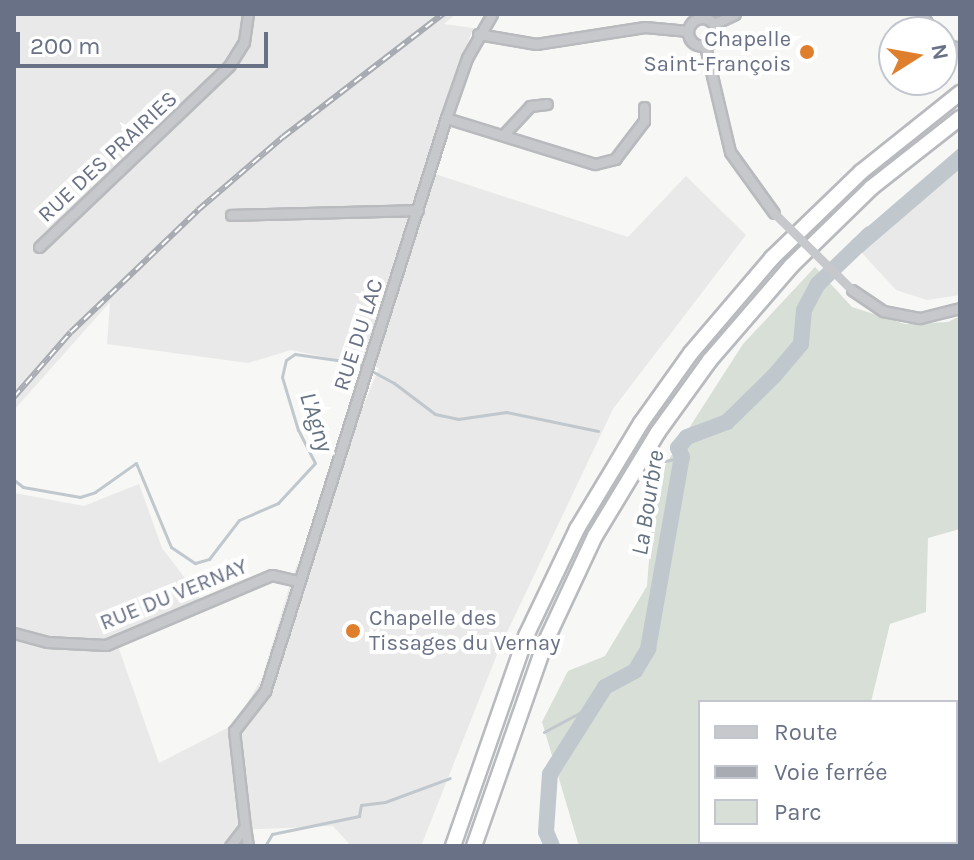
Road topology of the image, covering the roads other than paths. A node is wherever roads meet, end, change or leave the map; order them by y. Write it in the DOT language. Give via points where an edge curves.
graph roads {
  1 [pos="248,14"];
  2 [pos="492,14"];
  3 [pos="735,14"];
  4 [pos="698,16"];
  5 [pos="714,24"];
  6 [pos="688,31"];
  7 [pos="478,34"];
  8 [pos="705,46"];
  9 [pos="960,93"];
  10 [pos="547,104"];
  11 [pos="644,107"];
  12 [pos="446,118"];
  13 [pos="960,118"];
  14 [pos="504,134"];
  15 [pos="418,210"];
  16 [pos="231,215"];
  17 [pos="39,247"];
  18 [pos="960,308"];
  19 [pos="298,581"];
  20 [pos="14,633"];
  21 [pos="245,827"];
  22 [pos="230,846"];
  23 [pos="248,846"];
  24 [pos="453,846"];
  25 [pos="474,846"];
  1 -- 17 [label="street, RUE DES PRAIRIES" via="244,42 229,66"];
  2 -- 7 [label="street, RUE DU LAC"];
  3 -- 5 [label="street"];
  4 -- 5 [label="street"];
  4 -- 6 [label="street"];
  5 -- 8 [label="street" via="716,35"];
  6 -- 7 [label="street" via="645,27 536,44"];
  6 -- 8 [label="street" via="691,41"];
  7 -- 12 [label="street, RUE DU LAC"];
  8 -- 18 [label="street, bridge" via="730,152 774,213 852,290 883,311 920,318"];
  9 -- 24 [label="highway" via="861,172 772,258 691,353 641,423 577,529 526,636"];
  10 -- 14 [label="street" via="530,106"];
  11 -- 14 [label="street" via="644,121 615,159 595,164"];
  12 -- 14 [label="street"];
  12 -- 15 [label="street, RUE DU LAC"];
  13 -- 25 [label="highway" via="871,188 791,266 710,360 658,432 595,536 545,643"];
  15 -- 16 [label="street"];
  15 -- 19 [label="street, RUE DU LAC"];
  19 -- 20 [label="street, RUE DU VERNAY" via="272,575 106,645 47,642"];
  19 -- 21 [label="street, RUE DU LAC" via="265,691 234,731"];
  21 -- 22 [label="street"];
  21 -- 23 [label="street, RUE DU LAC"];
}
